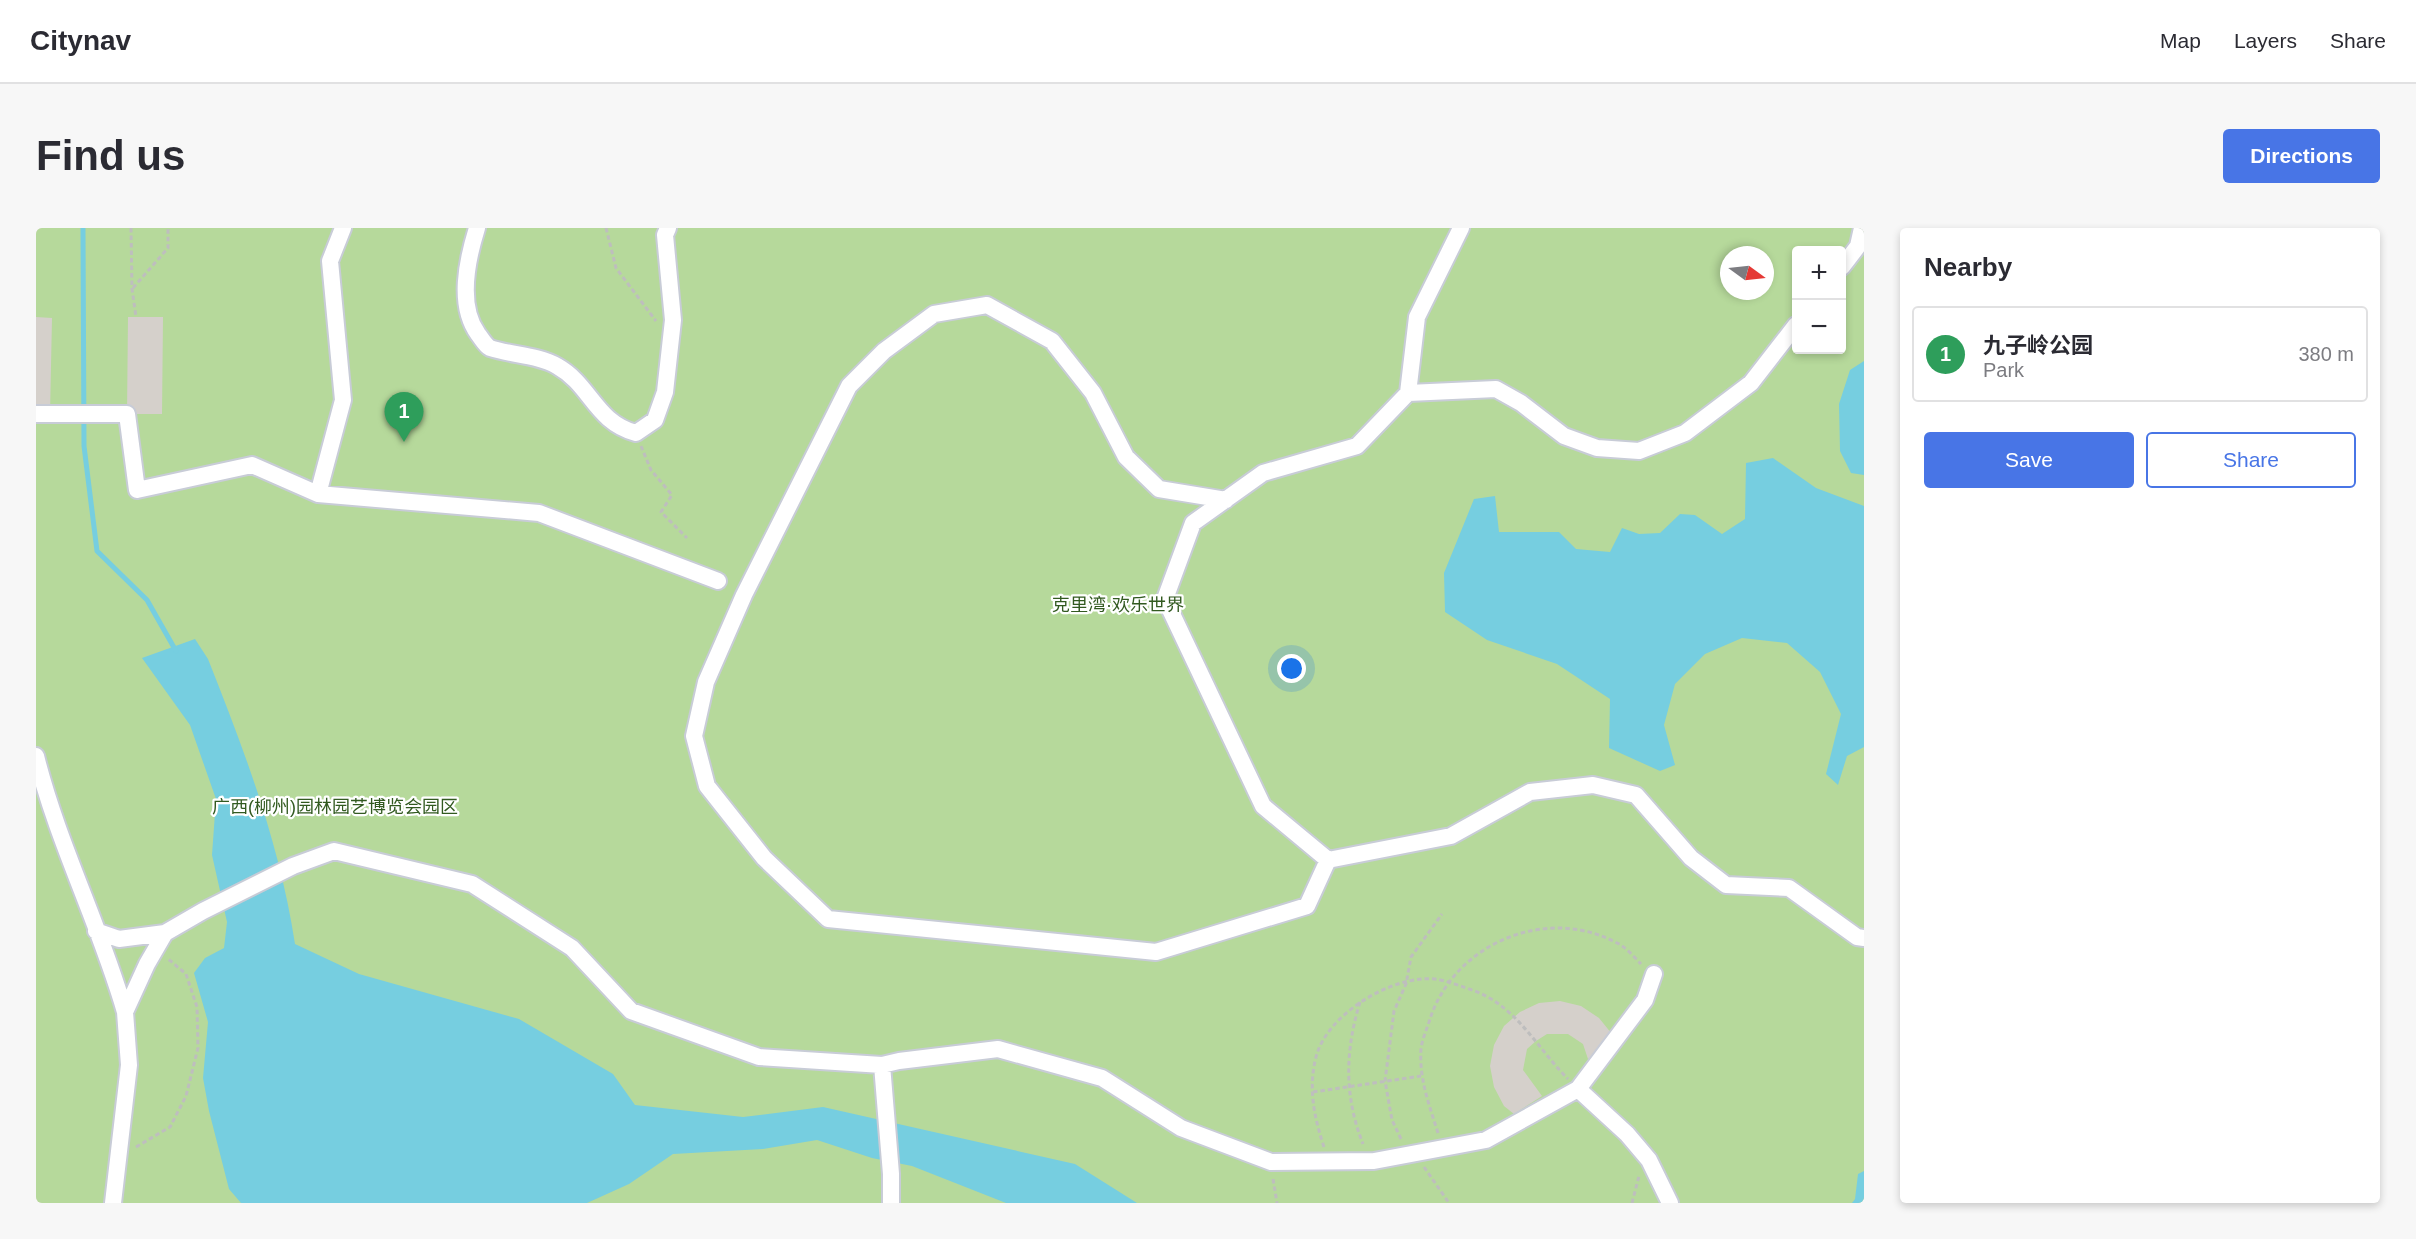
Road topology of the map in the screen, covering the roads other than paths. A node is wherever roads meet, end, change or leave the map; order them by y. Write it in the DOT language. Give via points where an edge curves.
graph roads {
  1 [pos="343,228"];
  2 [pos="477,228"];
  3 [pos="668,228"];
  4 [pos="1461,228"];
  5 [pos="1862,228"];
  6 [pos="1846,262"];
  7 [pos="1792,331"];
  8 [pos="1408,393"];
  9 [pos="43,414"];
  10 [pos="318,494"];
  11 [pos="1226,500"];
  12 [pos="718,581"];
  13 [pos="36,756"];
  14 [pos="1328,860"];
  15 [pos="96,931"];
  16 [pos="165,933"];
  17 [pos="1864,938"];
  18 [pos="1654,974"];
  19 [pos="125,1012"];
  20 [pos="882,1065"];
  21 [pos="1578,1089"];
  22 [pos="113,1203"];
  23 [pos="891,1203"];
  24 [pos="1670,1203"];
  1 -- 10 [label="lane" via="330,261 343,400"];
  2 -- 3 [label="lane" via="468,255 466,286 470,322 487,347 557,365 590,395 604,417 619,429 636,433 655,420 665,392 673,320 665,235"];
  4 -- 8 [label="lane" via="1417,317"];
  5 -- 6 [label="lane" via="1858,246"];
  7 -- 8 [label="lane" via="1751,383 1685,433 1639,451 1597,448 1564,436 1496,389"];
  8 -- 11 [label="lane" via="1357,446 1263,473"];
  9 -- 10 [label="lane" via="127,414 137,490 252,465"];
  10 -- 12 [label="lane" via="539,513"];
  11 -- 14 [label="lane" via="1193,523 1165,599 1263,806"];
  11 -- 14 [label="lane" via="1160,489 1126,457 1093,393 1052,341 987,305 934,314 884,351 849,386 744,595 706,682 694,736 707,786 764,858 828,919 1156,952 1307,906"];
  13 -- 15 [label="lane" via="46,796"];
  14 -- 17 [label="lane" via="1451,836 1530,792 1593,785 1636,795 1691,858 1726,885 1789,888 1857,937"];
  15 -- 16 [label="lane" via="119,939"];
  15 -- 19 [label="lane"];
  16 -- 19 [label="lane"];
  16 -- 20 [label="lane" via="293,866 334,851 472,884 572,948 631,1011 759,1057"];
  18 -- 21 [label="lane" via="1645,1000"];
  19 -- 22 [label="lane" via="129,1065"];
  20 -- 21 [label="lane" via="998,1049 1102,1078 1180,1128 1271,1162 1374,1161 1486,1140"];
  20 -- 23 [label="lane"];
  21 -- 24 [label="lane" via="1649,1160"];
}
